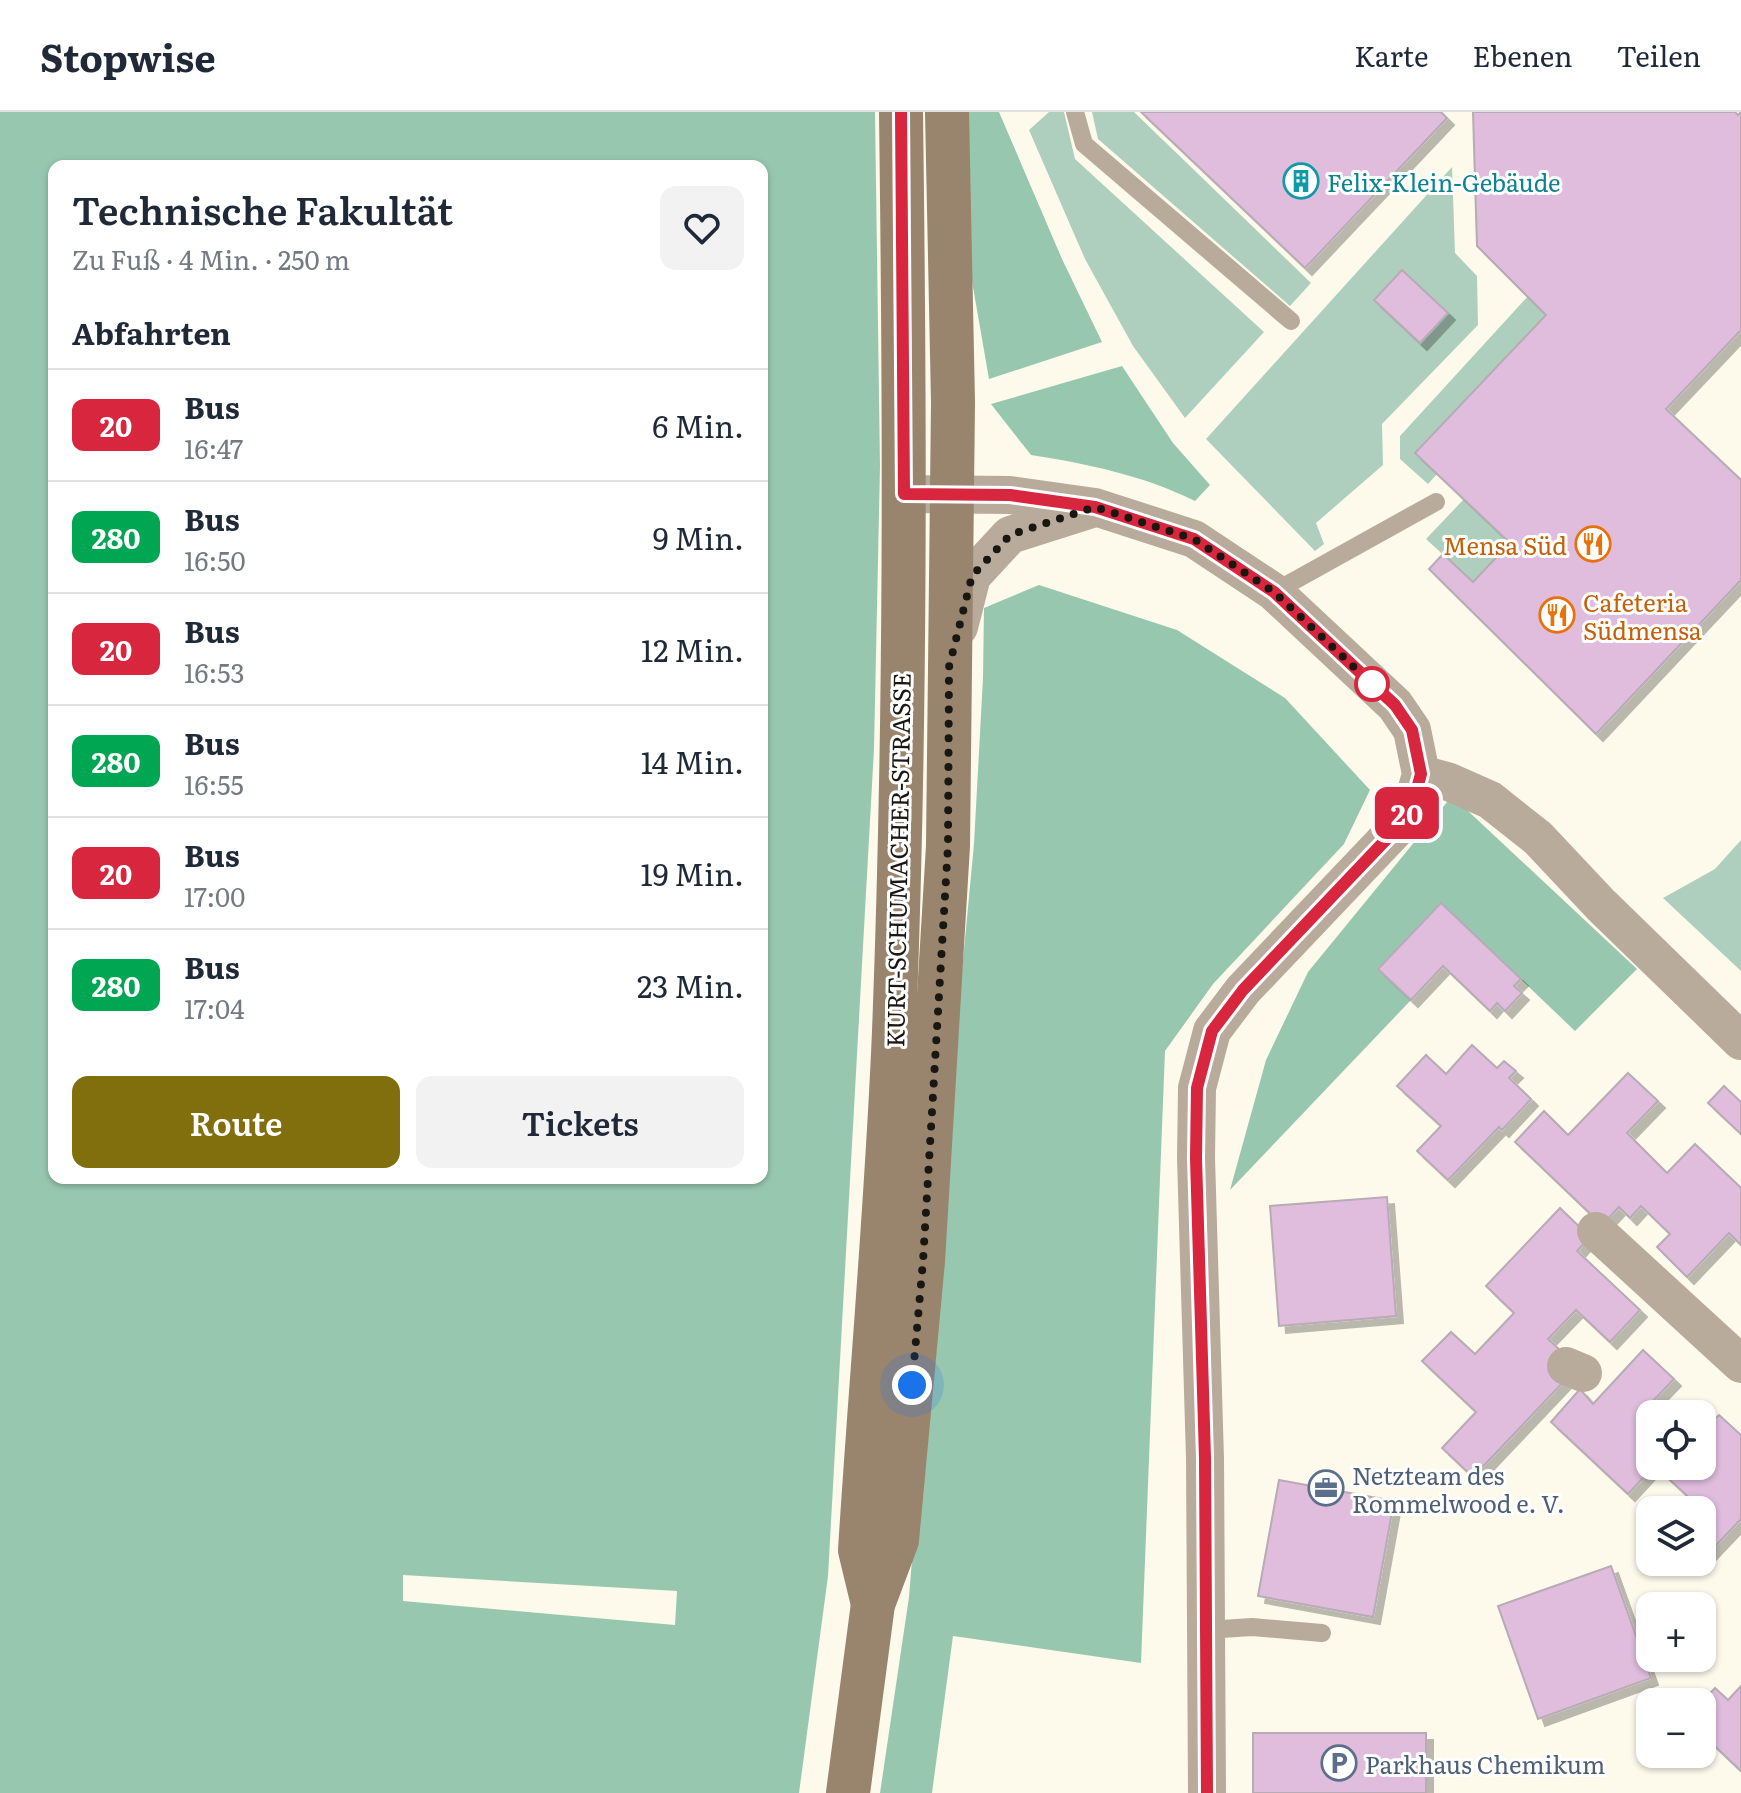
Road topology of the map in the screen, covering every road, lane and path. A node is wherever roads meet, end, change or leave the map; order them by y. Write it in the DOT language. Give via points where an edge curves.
graph roads {
  1 [pos="901,112"];
  2 [pos="947,112"];
  3 [pos="1075,112"];
  4 [pos="1291,321"];
  5 [pos="952,493"];
  6 [pos="904,494"];
  7 [pos="1436,502"];
  8 [pos="1095,507"];
  9 [pos="1274,592"];
  10 [pos="949,667"];
  11 [pos="1421,774"];
  12 [pos="1741,1041"];
  13 [pos="1602,1233"];
  14 [pos="1738,1368"];
  15 [pos="873,1604"];
  16 [pos="1206,1630"];
  17 [pos="1322,1633"];
  18 [pos="848,1793"];
  19 [pos="1207,1793"];
  1 -- 6 [label="main road, KURT-SCHUMACHER-STRASSE"];
  2 -- 5 [label="main road, KURT-SCHUMACHER-STRASSE"];
  3 -- 4 [label="lane" via="1084,144"];
  5 -- 6 [label="street"];
  5 -- 8 [label="street"];
  5 -- 10 [label="main road, KURT-SCHUMACHER-STRASSE"];
  6 -- 15 [label="main road, KURT-SCHUMACHER-STRASSE" via="894,1033 860,1550"];
  7 -- 9 [label="lane"];
  8 -- 9 [label="street" via="1194,539"];
  8 -- 10 [label="street" via="1010,535 1000,545 972,576"];
  9 -- 11 [label="street" via="1395,705 1412,730"];
  10 -- 15 [label="main road, KURT-SCHUMACHER-STRASSE" via="948,846 923,1261 897,1540"];
  11 -- 12 [label="street" via="1490,800 1538,838"];
  11 -- 16 [label="street" via="1413,803 1398,827 1243,990 1212,1031 1197,1088"];
  13 -- 14 [label="street" via="1685,1328"];
  15 -- 18 [label="main road, KURT-SCHUMACHER-STRASSE"];
  16 -- 17 [label="lane" via="1252,1627"];
  16 -- 19 [label="street"];
}
